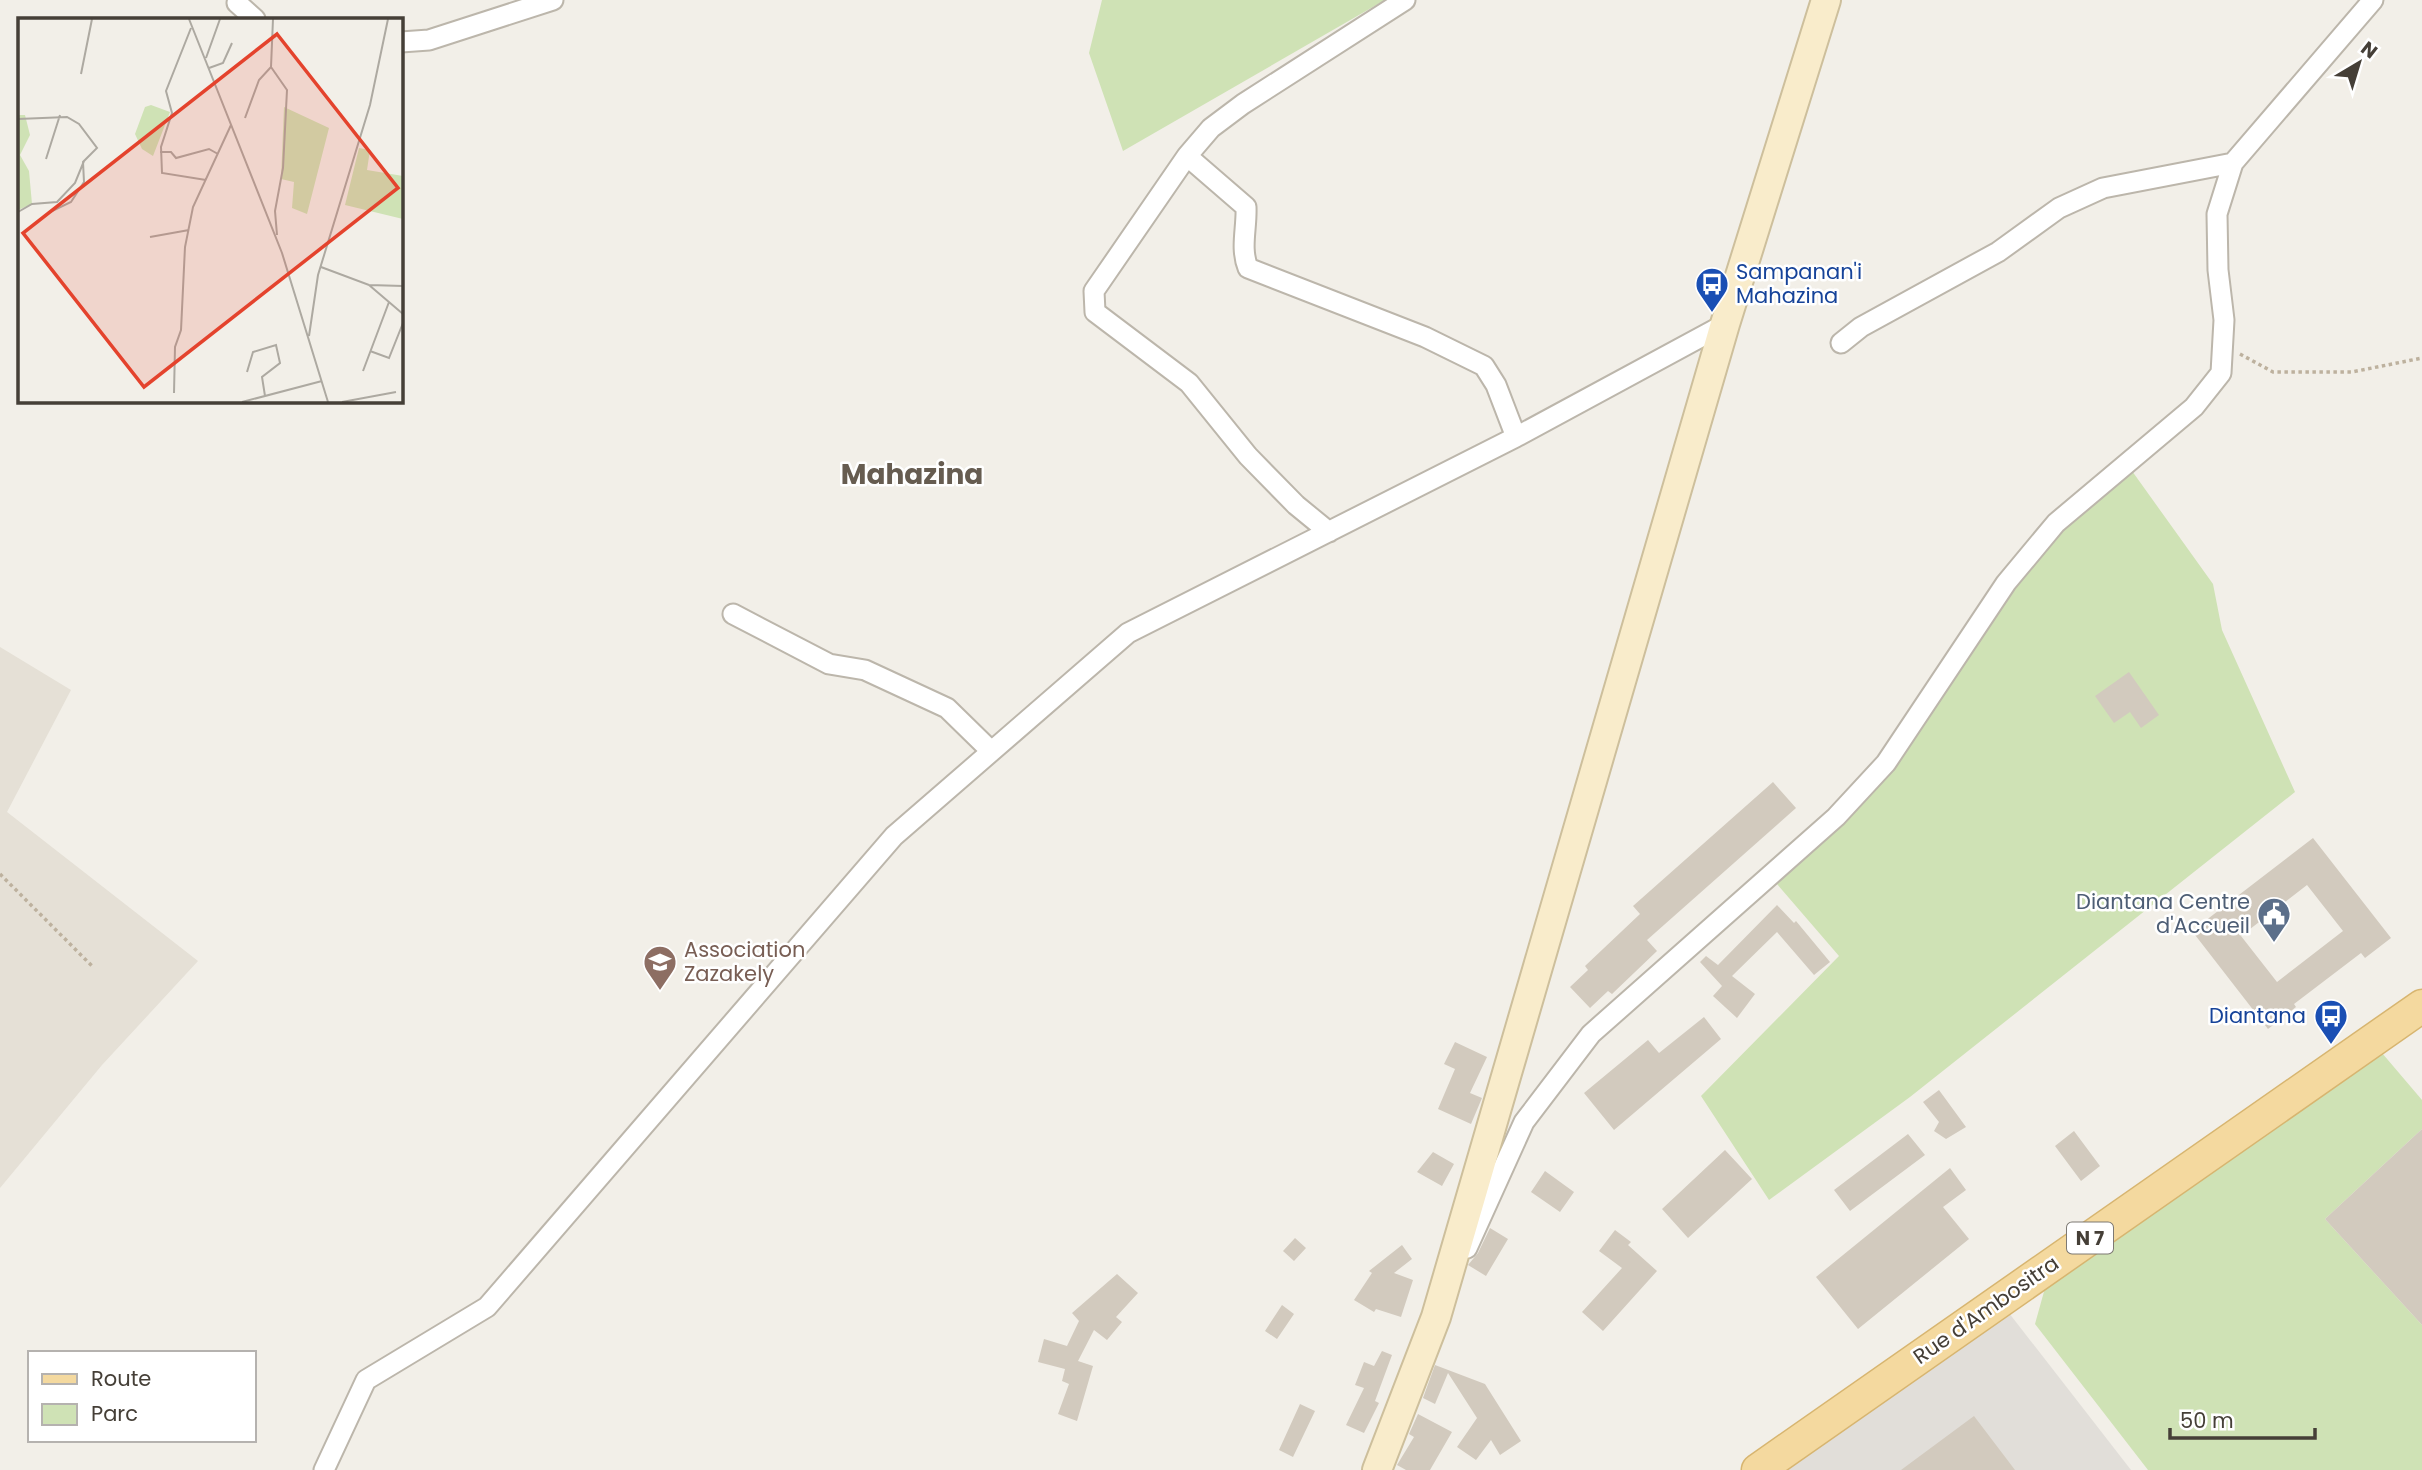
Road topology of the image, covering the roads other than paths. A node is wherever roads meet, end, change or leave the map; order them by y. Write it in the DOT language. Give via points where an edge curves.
graph roads {
  1 [pos="553,0"];
  2 [pos="1405,0"];
  3 [pos="1826,0"];
  4 [pos="2373,0"];
  5 [pos="237,2"];
  6 [pos="254,18"];
  7 [pos="402,42"];
  8 [pos="1187,156"];
  9 [pos="2233,163"];
  10 [pos="1725,324"];
  11 [pos="1841,343"];
  12 [pos="1516,437"];
  13 [pos="1329,532"];
  14 [pos="733,614"];
  15 [pos="991,751"];
  16 [pos="2422,1006"];
  17 [pos="1436,1317"];
  18 [pos="324,1470"];
  19 [pos="1377,1470"];
  20 [pos="1758,1470"];
  1 -- 7 [label="street" via="429,40"];
  2 -- 8 [label="street" via="1243,104 1211,128"];
  3 -- 10 [label="main road"];
  4 -- 9 [label="street"];
  5 -- 6 [label="street"];
  8 -- 12 [label="street" via="1246,206 1242,253 1248,268 1424,337 1484,366"];
  8 -- 13 [label="street" via="1094,291 1095,312 1189,383 1248,456"];
  9 -- 11 [label="street" via="2103,188 2059,208 1998,253 1861,327"];
  9 -- 17 [label="street" via="2217,214 2224,320 2221,373 2194,407 2056,523 2006,583 1886,763 1803,848 1591,1034 1524,1122"];
  10 -- 12 [label="street"];
  10 -- 17 [label="main road"];
  12 -- 13 [label="street"];
  13 -- 15 [label="street" via="1128,633"];
  14 -- 15 [label="street" via="829,664 865,670 947,708"];
  15 -- 18 [label="street" via="894,836 487,1307 366,1380"];
  16 -- 20 [label="main road, Rue d'Ambositra / N 7"];
  17 -- 19 [label="main road"];
}
